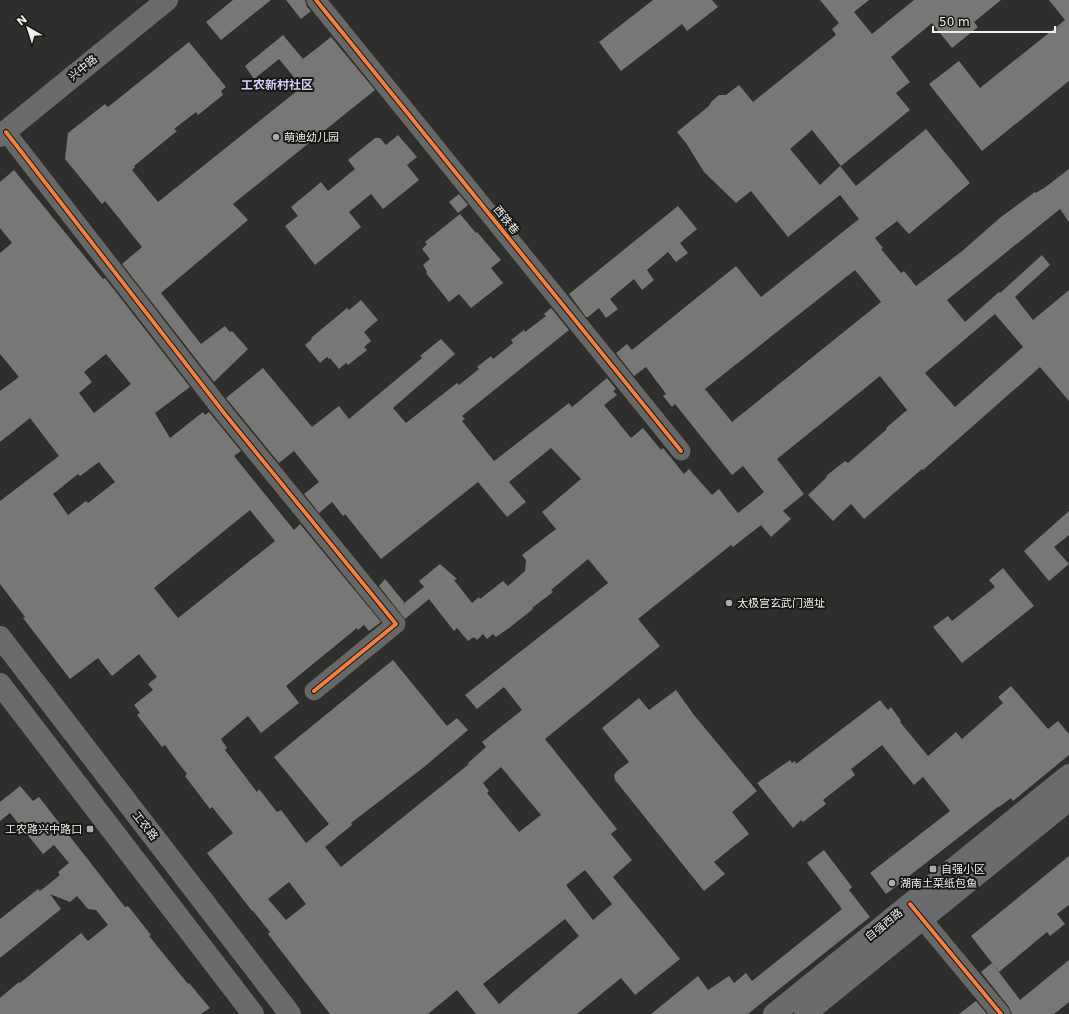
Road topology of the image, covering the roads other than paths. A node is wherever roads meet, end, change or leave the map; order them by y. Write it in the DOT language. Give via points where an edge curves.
graph roads {
  1 [pos="167,0"];
  2 [pos="316,0"];
  3 [pos="3,134"];
  4 [pos="681,451"];
  5 [pos="0,637"];
  6 [pos="0,684"];
  7 [pos="314,691"];
  8 [pos="1069,775"];
  9 [pos="1069,800"];
  10 [pos="916,911"];
  11 [pos="253,1014"];
  12 [pos="290,1014"];
  13 [pos="774,1014"];
  14 [pos="805,1014"];
  15 [pos="1001,1014"];
  1 -- 3 [label="main road, 兴中路"];
  2 -- 4 [label="street, 西铁巷"];
  3 -- 7 [label="street" via="224,413 396,624"];
  5 -- 12 [label="main road, 工农路"];
  6 -- 11 [label="main road"];
  8 -- 10 [label="main road, 自强西路"];
  9 -- 10 [label="main road, 自强西路"];
  10 -- 13 [label="main road, 自强西路"];
  10 -- 14 [label="main road, 自强西路"];
  10 -- 15 [label="street"];
}
